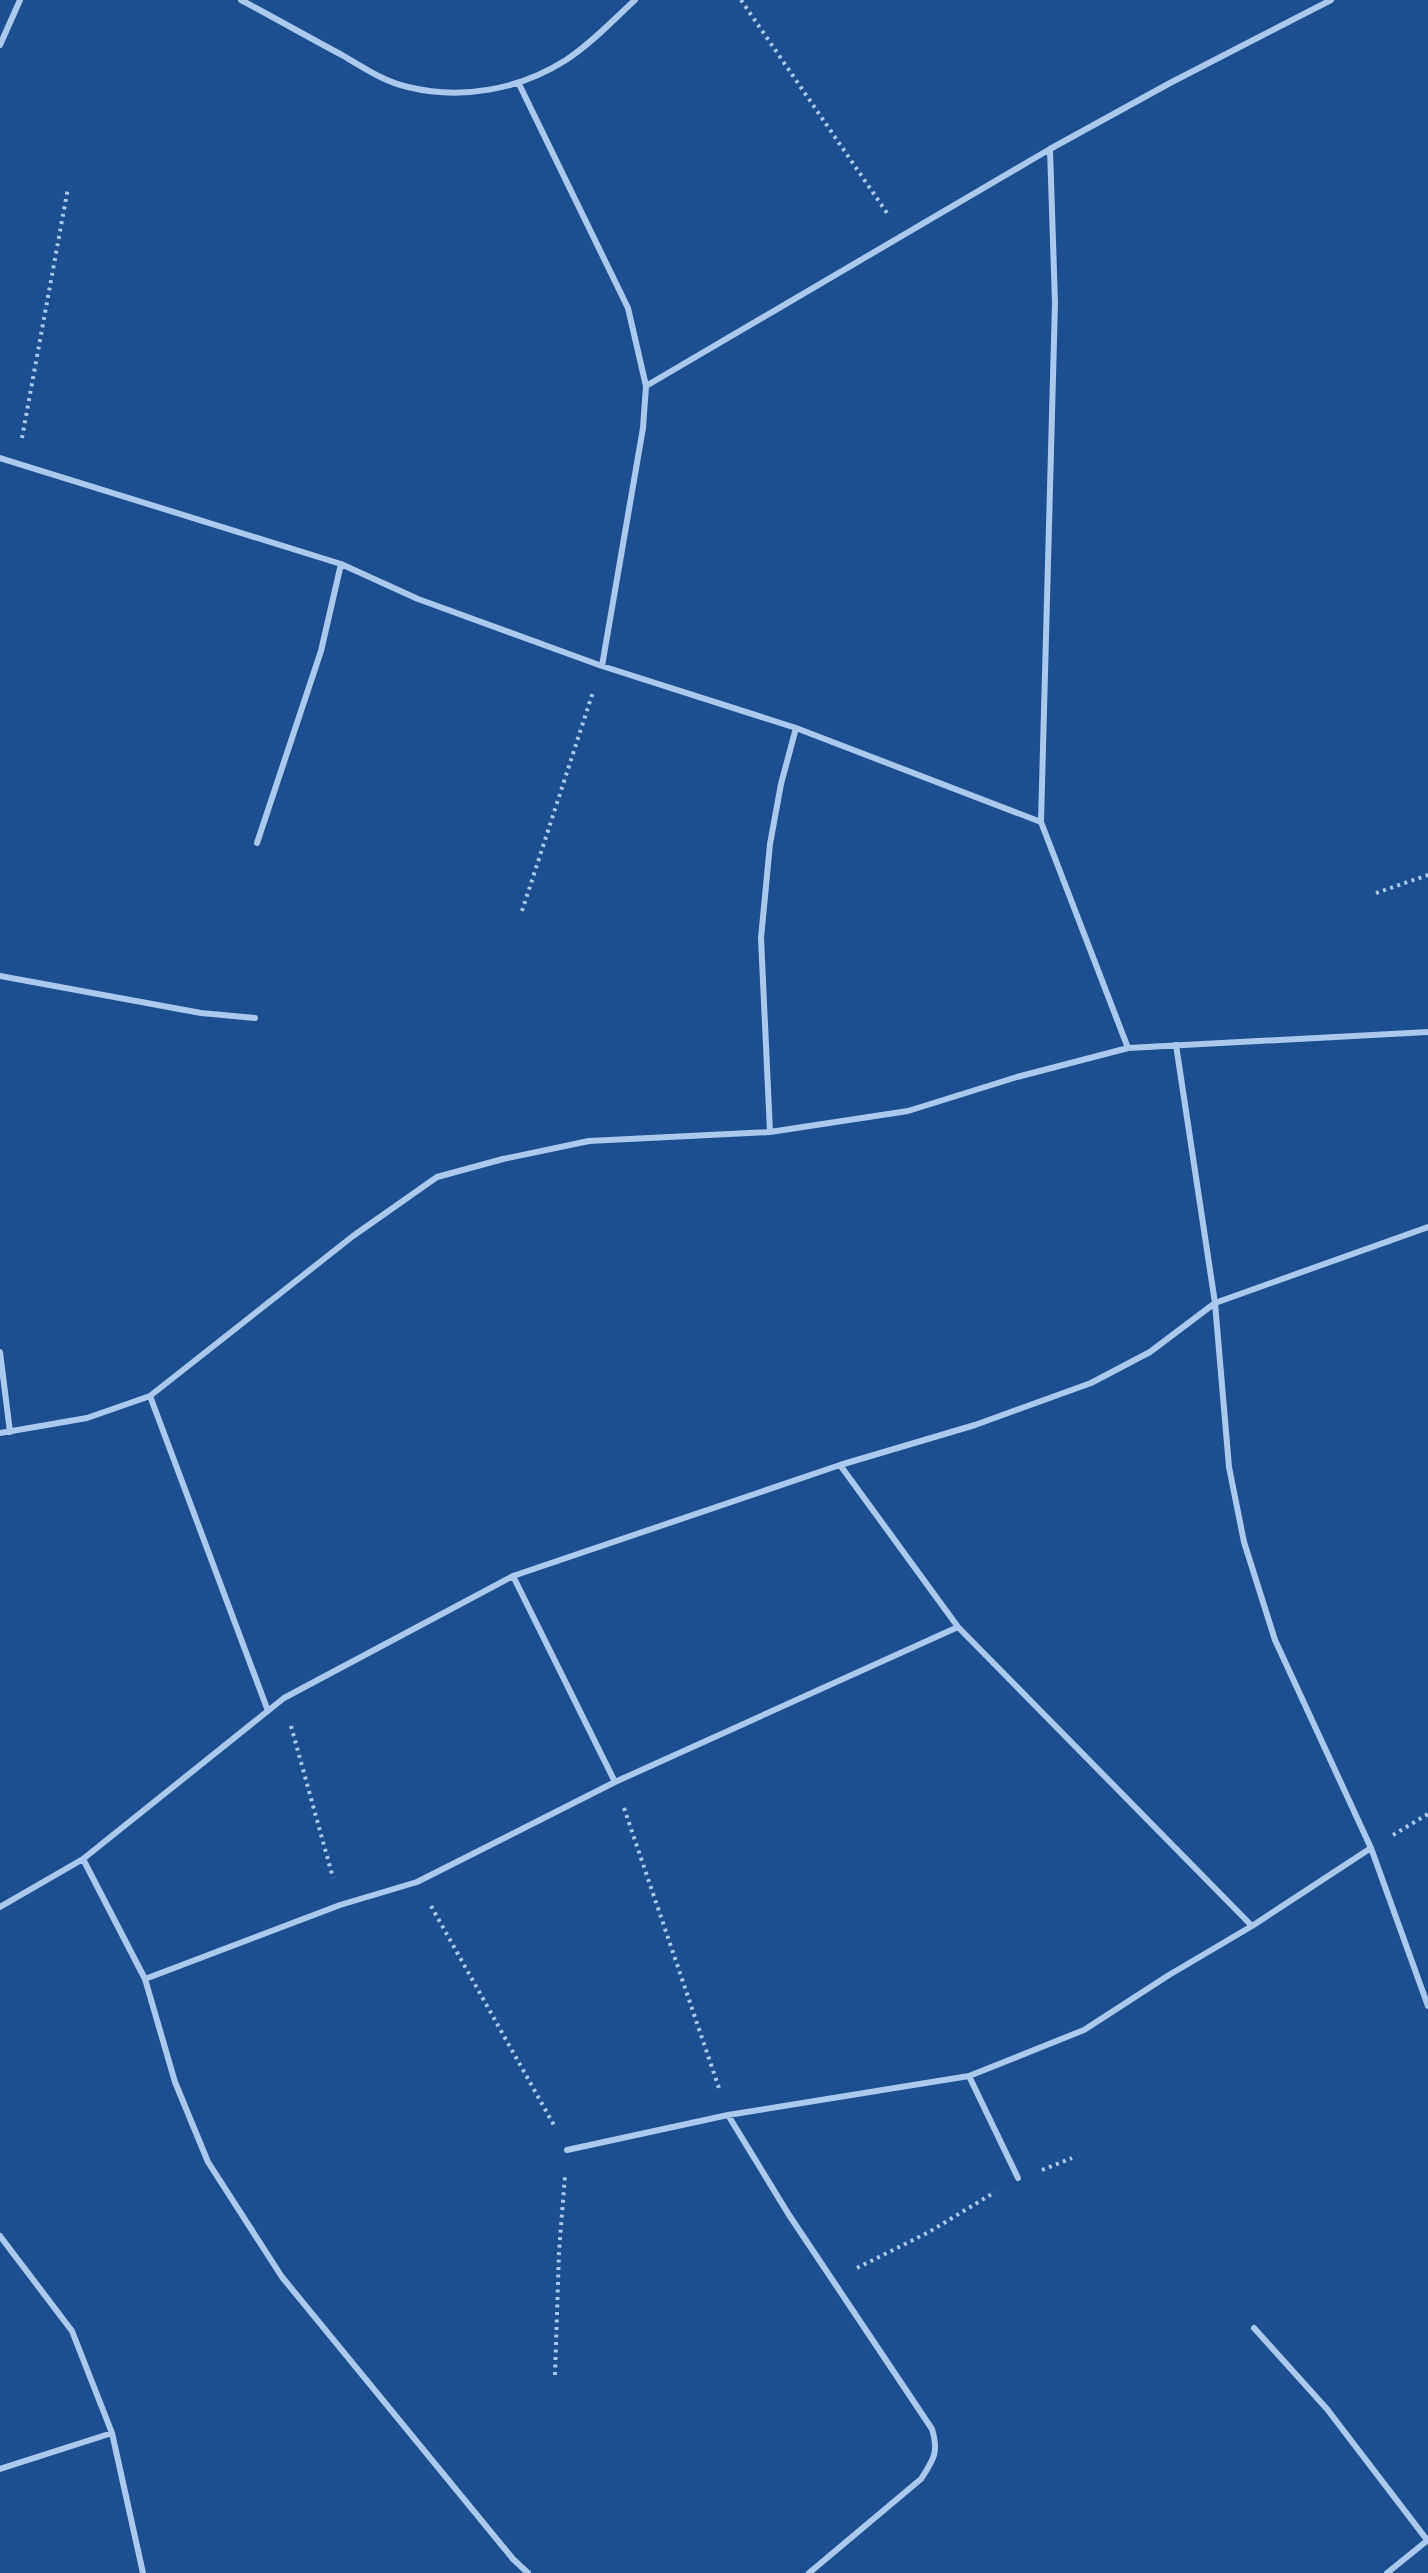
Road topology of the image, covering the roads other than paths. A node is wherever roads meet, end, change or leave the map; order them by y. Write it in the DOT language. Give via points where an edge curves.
graph roads {
  1 [pos="20,0"];
  2 [pos="241,0"];
  3 [pos="635,0"];
  4 [pos="1331,0"];
  5 [pos="0,45"];
  6 [pos="519,84"];
  7 [pos="1050,149"];
  8 [pos="646,386"];
  9 [pos="0,458"];
  10 [pos="341,564"];
  11 [pos="602,666"];
  12 [pos="796,728"];
  13 [pos="1041,822"];
  14 [pos="257,843"];
  15 [pos="0,976"];
  16 [pos="255,1018"];
  17 [pos="1428,1032"];
  18 [pos="1176,1045"];
  19 [pos="1128,1048"];
  20 [pos="770,1132"];
  21 [pos="1428,1227"];
  22 [pos="1215,1303"];
  23 [pos="0,1352"];
  24 [pos="150,1396"];
  25 [pos="10,1432"];
  26 [pos="0,1433"];
  27 [pos="840,1465"];
  28 [pos="513,1576"];
  29 [pos="958,1627"];
  30 [pos="268,1712"];
  31 [pos="615,1782"];
  32 [pos="1371,1848"];
  33 [pos="83,1859"];
  34 [pos="0,1907"];
  35 [pos="1252,1926"];
  36 [pos="145,1979"];
  37 [pos="1428,2006"];
  38 [pos="969,2076"];
  39 [pos="728,2115"];
  40 [pos="567,2150"];
  41 [pos="1018,2178"];
  42 [pos="0,2236"];
  43 [pos="1254,2328"];
  44 [pos="112,2433"];
  45 [pos="0,2469"];
  46 [pos="1428,2540"];
  47 [pos="143,2573"];
  48 [pos="528,2573"];
  49 [pos="809,2573"];
  50 [pos="1387,2573"];
  1 -- 5 [label="street"];
  2 -- 6 [label="street" via="405,87 442,93"];
  3 -- 6 [label="street" via="567,59"];
  4 -- 7 [label="street"];
  6 -- 8 [label="street" via="628,308"];
  7 -- 8 [label="street"];
  7 -- 13 [label="street" via="1055,303"];
  8 -- 11 [label="street" via="643,428"];
  9 -- 10 [label="street"];
  10 -- 11 [label="street" via="418,599"];
  10 -- 14 [label="street" via="321,651"];
  11 -- 12 [label="street"];
  12 -- 13 [label="street"];
  12 -- 20 [label="street" via="770,844 761,938"];
  13 -- 19 [label="street"];
  15 -- 16 [label="street"];
  17 -- 18 [label="street"];
  18 -- 19 [label="street"];
  18 -- 22 [label="street"];
  19 -- 20 [label="street" via="908,1111"];
  20 -- 24 [label="street" via="589,1141 437,1177 353,1236"];
  21 -- 22 [label="street"];
  22 -- 27 [label="street" via="1150,1352 1091,1383 975,1425"];
  22 -- 32 [label="street" via="1229,1467 1244,1542 1275,1640"];
  23 -- 25 [label="street"];
  24 -- 25 [label="street" via="87,1418"];
  24 -- 30 [label="street"];
  25 -- 26 [label="street"];
  27 -- 28 [label="street"];
  27 -- 29 [label="street"];
  28 -- 30 [label="street" via="284,1698"];
  28 -- 31 [label="street"];
  29 -- 31 [label="street"];
  29 -- 35 [label="street"];
  30 -- 33 [label="street"];
  31 -- 36 [label="street" via="417,1882 340,1905"];
  32 -- 35 [label="street"];
  32 -- 37 [label="street"];
  33 -- 34 [label="street"];
  33 -- 36 [label="street"];
  35 -- 38 [label="street" via="1084,2030"];
  36 -- 48 [label="street" via="175,2082 208,2162 282,2277"];
  38 -- 39 [label="street"];
  38 -- 41 [label="street"];
  39 -- 40 [label="street"];
  39 -- 49 [label="street" via="789,2215 932,2429 936,2445 933,2460 921,2479"];
  42 -- 44 [label="street" via="72,2331"];
  43 -- 46 [label="street" via="1327,2409"];
  44 -- 45 [label="street"];
  44 -- 47 [label="street"];
  46 -- 50 [label="street"];
}
